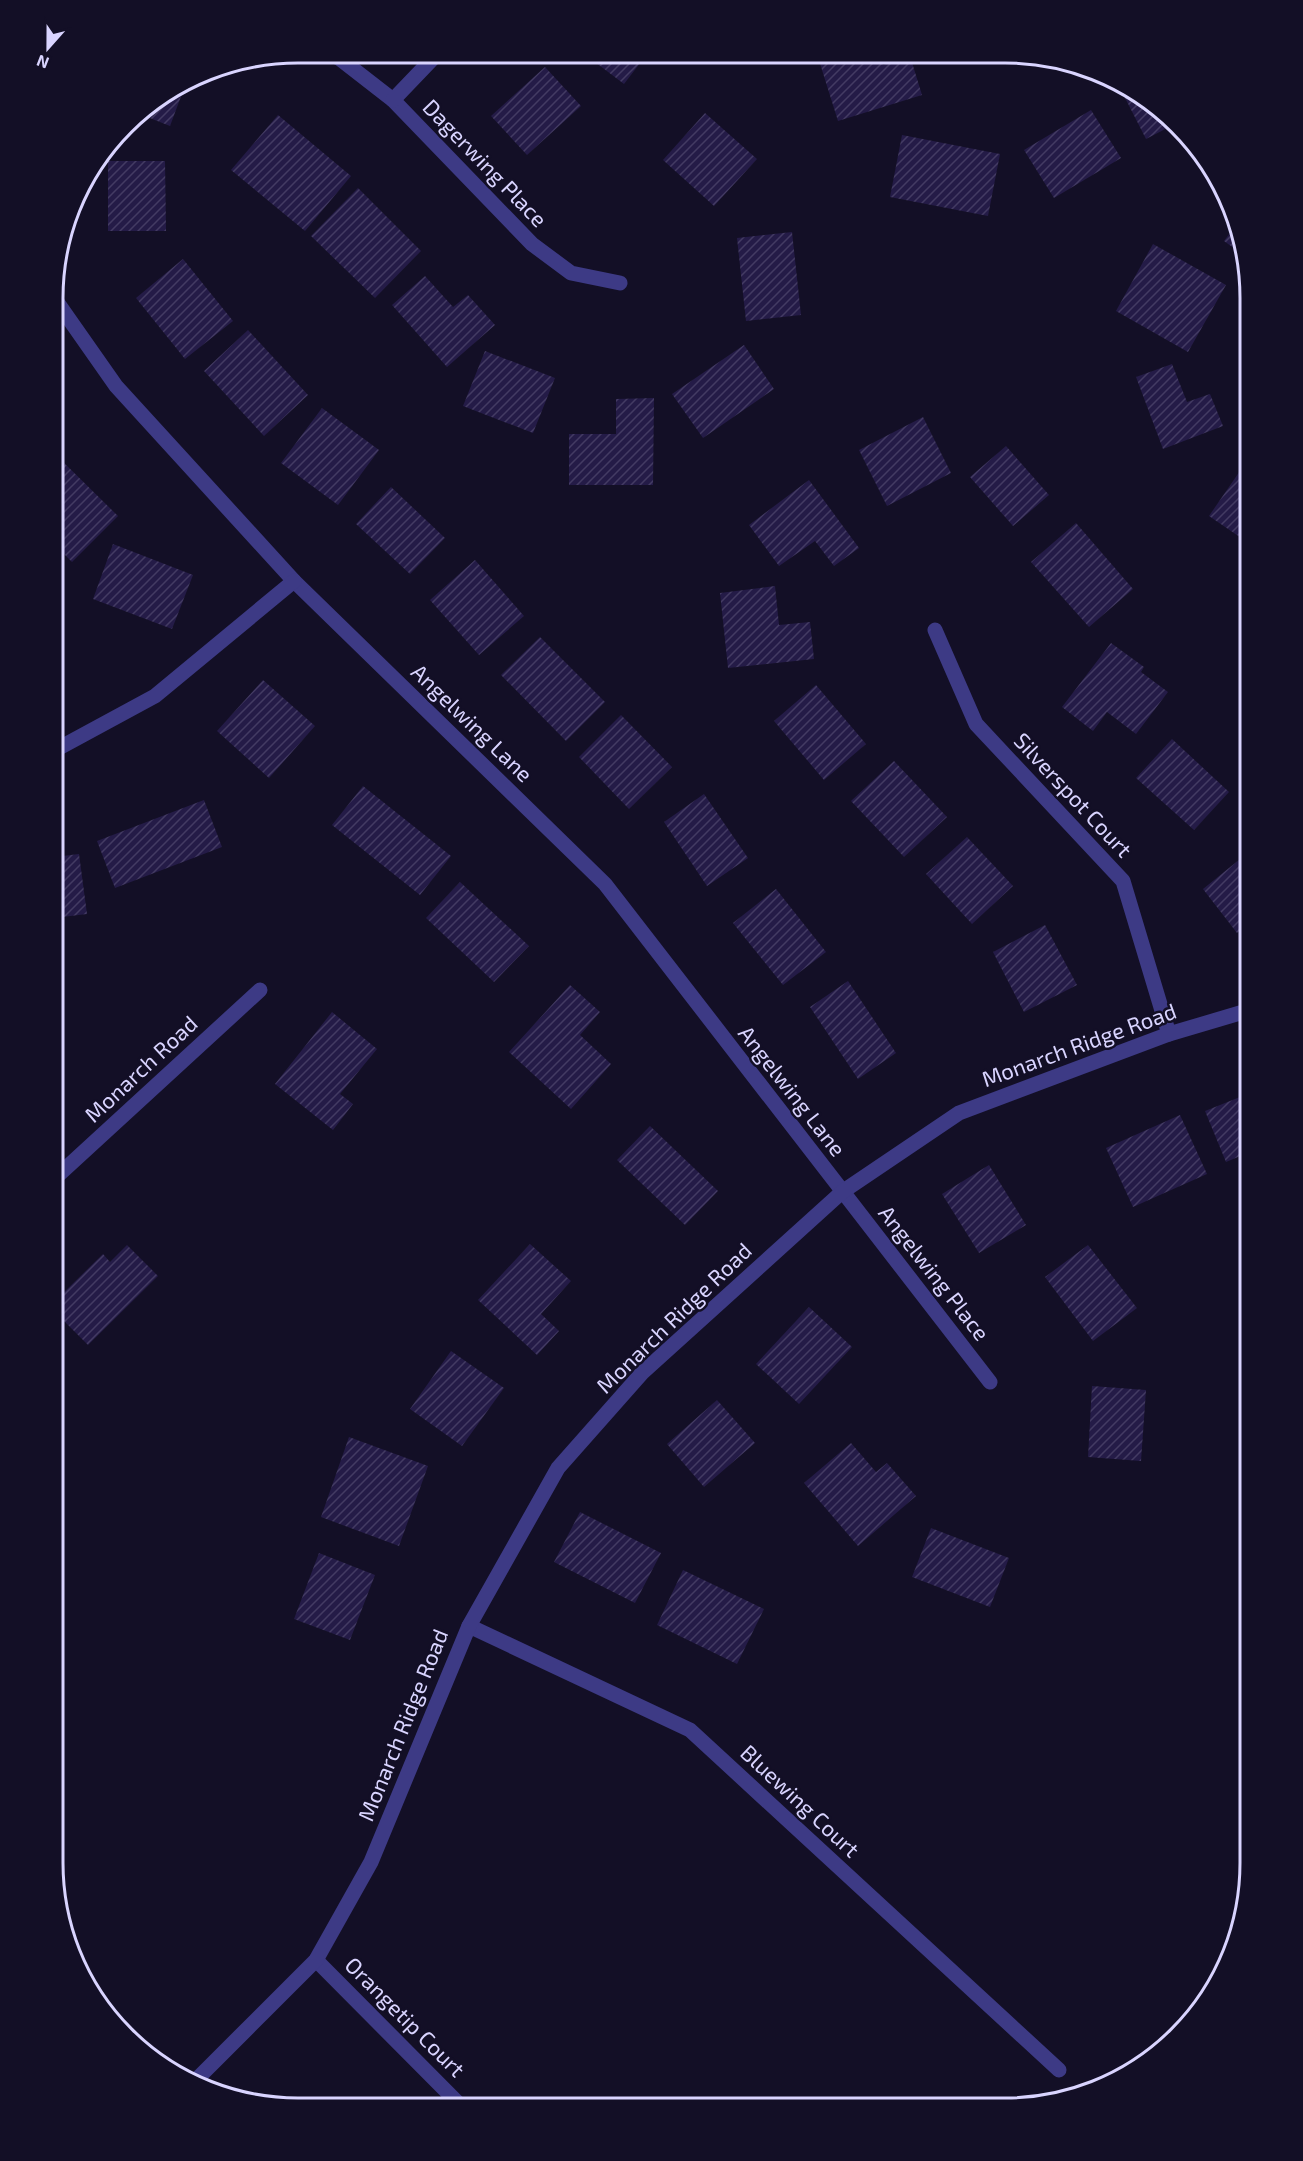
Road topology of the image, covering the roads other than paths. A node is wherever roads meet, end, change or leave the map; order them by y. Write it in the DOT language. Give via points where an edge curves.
graph roads {
  1 [pos="345,63"];
  2 [pos="428,63"];
  3 [pos="393,100"];
  4 [pos="620,283"];
  5 [pos="63,312"];
  6 [pos="294,581"];
  7 [pos="935,630"];
  8 [pos="63,746"];
  9 [pos="260,990"];
  10 [pos="1240,1013"];
  11 [pos="1169,1034"];
  12 [pos="63,1171"];
  13 [pos="842,1192"];
  14 [pos="990,1382"];
  15 [pos="469,1626"];
  16 [pos="316,1960"];
  17 [pos="1059,2070"];
  18 [pos="200,2076"];
  19 [pos="453,2098"];
  1 -- 3 [label="street, Dagerwing Place"];
  2 -- 3 [label="street"];
  3 -- 4 [label="street, Dagerwing Place" via="532,244 571,273"];
  5 -- 6 [label="street, Angelwing Lane" via="116,386"];
  6 -- 8 [label="street" via="155,696"];
  6 -- 13 [label="street, Angelwing Lane" via="605,884"];
  7 -- 11 [label="street, Silverspot Court" via="976,724 1123,881"];
  9 -- 12 [label="street, Monarch Road"];
  10 -- 11 [label="street, Monarch Ridge Road"];
  11 -- 13 [label="street, Monarch Ridge Road" via="959,1113"];
  13 -- 14 [label="street, Angelwing Place"];
  13 -- 15 [label="street, Monarch Ridge Road" via="642,1373 558,1468"];
  15 -- 16 [label="street, Monarch Ridge Road" via="371,1862"];
  15 -- 17 [label="street, Bluewing Court" via="690,1730"];
  16 -- 18 [label="street, Monarch Ridge Road"];
  16 -- 19 [label="street, Orangetip Court"];
}
